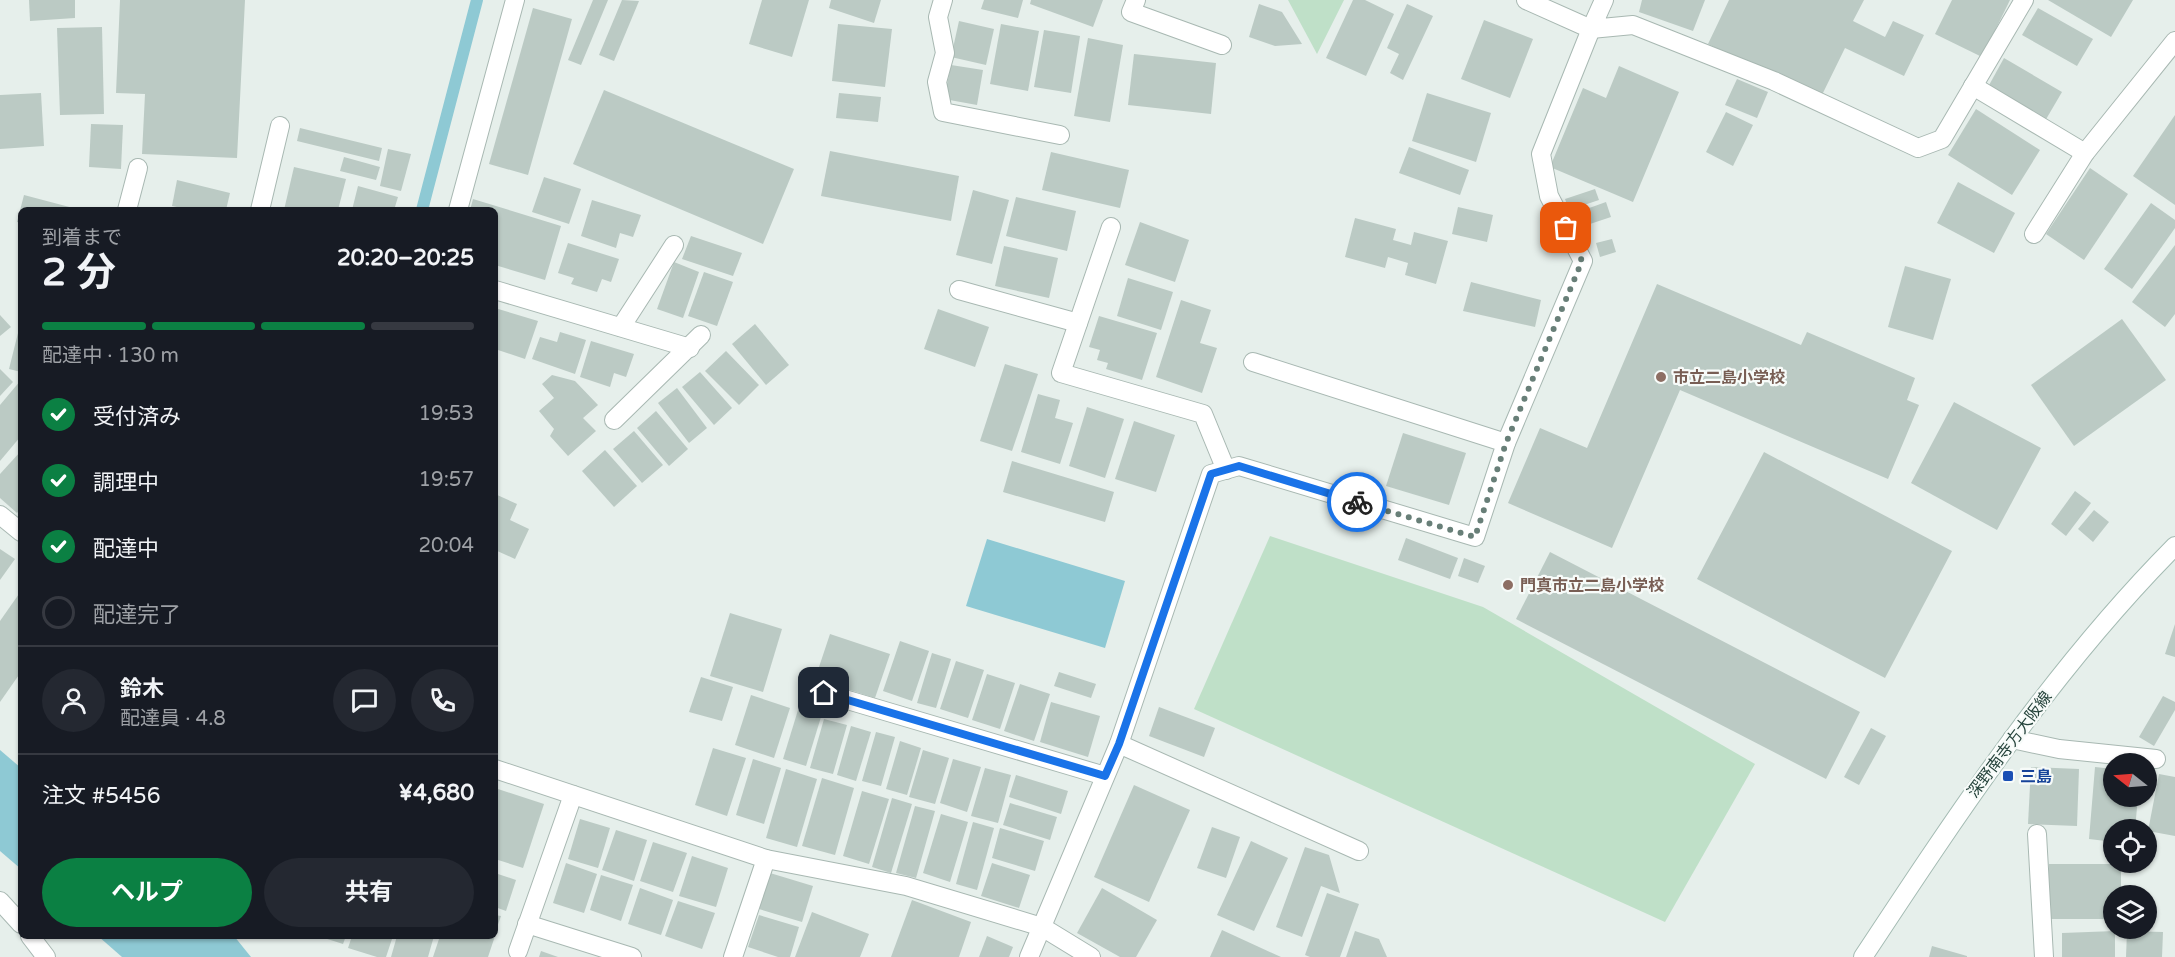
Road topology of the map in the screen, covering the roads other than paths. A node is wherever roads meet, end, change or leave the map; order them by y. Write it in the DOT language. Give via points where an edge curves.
graph roads {
  1 [pos="515,0"];
  2 [pos="943,0"];
  3 [pos="1137,0"];
  4 [pos="1526,0"];
  5 [pos="1604,0"];
  6 [pos="2024,0"];
  7 [pos="1591,29"];
  8 [pos="2175,41"];
  9 [pos="1222,45"];
  10 [pos="1973,86"];
  11 [pos="280,126"];
  12 [pos="1060,135"];
  13 [pos="2085,153"];
  14 [pos="138,168"];
  15 [pos="128,207"];
  16 [pos="261,207"];
  17 [pos="459,207"];
  18 [pos="1111,227"];
  19 [pos="2034,234"];
  20 [pos="674,245"];
  21 [pos="959,290"];
  22 [pos="498,291"];
  23 [pos="1078,323"];
  24 [pos="621,327"];
  25 [pos="1253,362"];
  26 [pos="614,420"];
  27 [pos="1506,443"];
  28 [pos="1227,470"];
  29 [pos="0,515"];
  30 [pos="18,530"];
  31 [pos="2175,546"];
  32 [pos="824,693"];
  33 [pos="2012,739"];
  34 [pos="1119,744"];
  35 [pos="2103,754"];
  36 [pos="498,770"];
  37 [pos="1105,776"];
  38 [pos="573,795"];
  39 [pos="2037,834"];
  40 [pos="1359,851"];
  41 [pos="766,859"];
  42 [pos="0,901"];
  43 [pos="18,921"];
  44 [pos="527,924"];
  45 [pos="1042,927"];
  46 [pos="32,939"];
  47 [pos="518,951"];
  48 [pos="46,957"];
  49 [pos="632,957"];
  50 [pos="733,957"];
  51 [pos="1029,957"];
  52 [pos="1091,957"];
  53 [pos="1863,957"];
  54 [pos="2044,957"];
  1 -- 17 [label="street"];
  2 -- 12 [label="street" via="938,17 945,53 937,82 943,112"];
  3 -- 9 [label="street" via="1131,12"];
  4 -- 7 [label="street"];
  5 -- 7 [label="street"];
  6 -- 10 [label="street"];
  7 -- 10 [label="street" via="1633,25 1774,81 1918,148 1942,139"];
  7 -- 27 [label="street" via="1541,154 1549,196 1582,261"];
  8 -- 13 [label="street"];
  10 -- 13 [label="street"];
  11 -- 16 [label="street"];
  13 -- 19 [label="street"];
  14 -- 15 [label="street"];
  18 -- 23 [label="street"];
  20 -- 24 [label="street"];
  21 -- 23 [label="street"];
  22 -- 24 [label="street"];
  23 -- 28 [label="street" via="1061,373 1203,414"];
  24 -- 26 [label="street" via="696,341"];
  25 -- 27 [label="street"];
  27 -- 28 [label="street" via="1475,537 1239,466"];
  28 -- 34 [label="street" via="1211,474"];
  29 -- 30 [label="street"];
  31 -- 33 [label="street, 深野南寺方大阪線" via="2069,663"];
  32 -- 37 [label="street"];
  33 -- 35 [label="street"];
  33 -- 53 [label="street, 深野南寺方大阪線" via="1960,808"];
  34 -- 37 [label="street"];
  34 -- 40 [label="street"];
  36 -- 38 [label="street"];
  37 -- 45 [label="street"];
  38 -- 41 [label="street"];
  38 -- 44 [label="street"];
  39 -- 54 [label="street"];
  41 -- 45 [label="street" via="906,886"];
  41 -- 50 [label="street"];
  42 -- 43 [label="street"];
  44 -- 47 [label="street"];
  44 -- 49 [label="street"];
  45 -- 51 [label="street"];
  45 -- 52 [label="street"];
  46 -- 48 [label="street"];
}
